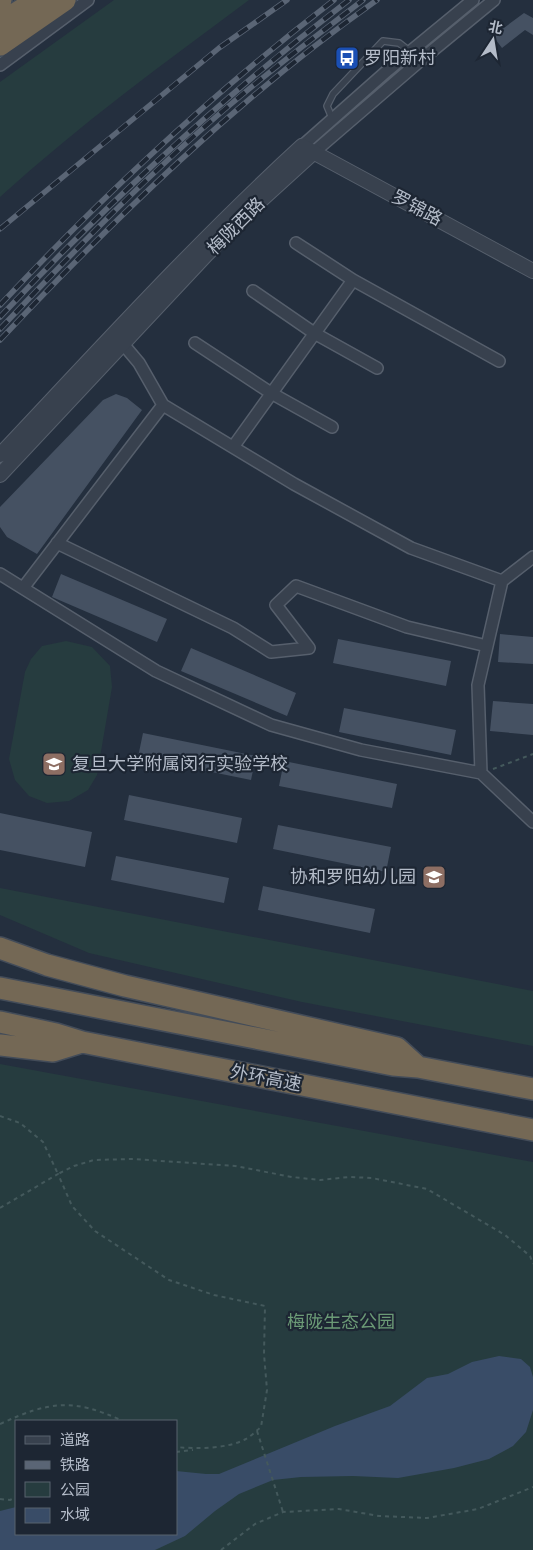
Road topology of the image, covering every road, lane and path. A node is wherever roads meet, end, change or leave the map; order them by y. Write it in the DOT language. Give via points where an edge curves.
graph roads {
  1 [pos="37,0"];
  2 [pos="46,0"];
  3 [pos="65,0"];
  4 [pos="88,0"];
  5 [pos="473,0"];
  6 [pos="494,0"];
  7 [pos="0,23"];
  8 [pos="0,44"];
  9 [pos="410,52"];
  10 [pos="421,60"];
  11 [pos="0,65"];
  12 [pos="332,118"];
  13 [pos="308,149"];
  14 [pos="296,244"];
  15 [pos="533,271"];
  16 [pos="353,280"];
  17 [pos="253,291"];
  18 [pos="314,333"];
  19 [pos="195,343"];
  20 [pos="123,344"];
  21 [pos="499,361"];
  22 [pos="377,368"];
  23 [pos="271,394"];
  24 [pos="163,405"];
  25 [pos="332,427"];
  26 [pos="233,447"];
  27 [pos="0,455"];
  28 [pos="0,475"];
  29 [pos="57,543"];
  30 [pos="533,557"];
  31 [pos="0,574"];
  32 [pos="502,581"];
  33 [pos="23,588"];
  34 [pos="487,646"];
  35 [pos="533,754"];
  36 [pos="481,773"];
  37 [pos="533,822"];
  38 [pos="0,948"];
  39 [pos="0,988"];
  40 [pos="0,1022"];
  41 [pos="82,1042"];
  42 [pos="0,1045"];
  43 [pos="418,1067"];
  44 [pos="533,1089"];
  45 [pos="0,1116"];
  46 [pos="533,1130"];
  47 [pos="58,1174"];
  48 [pos="0,1208"];
  49 [pos="533,1264"];
  50 [pos="122,1420"];
  51 [pos="0,1424"];
  52 [pos="257,1430"];
  53 [pos="178,1447"];
  54 [pos="198,1450"];
  55 [pos="178,1452"];
  56 [pos="533,1487"];
  57 [pos="15,1498"];
  58 [pos="0,1499"];
  59 [pos="283,1512"];
  60 [pos="221,1550"];
  1 -- 7 [label="highway"];
  2 -- 8 [label="highway"];
  3 -- 8 [label="highway"];
  4 -- 11 [label="street"];
  5 -- 9 [label="street, 梅陇西路"];
  6 -- 10 [label="street, 梅陇西路"];
  9 -- 10 [label="lane"];
  9 -- 12 [label="street, 梅陇西路"];
  9 -- 12 [label="lane" via="399,43 383,41 333,94 328,106"];
  10 -- 13 [label="street, 梅陇西路"];
  12 -- 13 [label="street, 梅陇西路"];
  13 -- 15 [label="street, 罗锦路"];
  13 -- 20 [label="street, 梅陇西路"];
  13 -- 27 [label="street, 梅陇西路" via="250,193"];
  14 -- 16 [label="street"];
  16 -- 18 [label="street"];
  16 -- 21 [label="street"];
  17 -- 18 [label="street"];
  18 -- 22 [label="street"];
  18 -- 23 [label="street"];
  19 -- 23 [label="street"];
  20 -- 24 [label="street" via="139,363"];
  20 -- 28 [label="street, 梅陇西路"];
  23 -- 25 [label="street"];
  23 -- 26 [label="street"];
  24 -- 26 [label="street"];
  24 -- 29 [label="street"];
  26 -- 32 [label="street" via="411,548"];
  29 -- 33 [label="street"];
  29 -- 34 [label="street" via="234,628 271,652 309,648 276,605 296,586 407,627"];
  30 -- 32 [label="street"];
  31 -- 33 [label="street"];
  32 -- 34 [label="street"];
  33 -- 36 [label="street" via="156,671 271,725 362,750"];
  34 -- 36 [label="street" via="478,685"];
  35 -- 36 [label="path"];
  36 -- 37 [label="street"];
  38 -- 43 [label="highway" via="125,986 397,1048"];
  39 -- 43 [label="highway" via="393,1065"];
  40 -- 41 [label="highway, 外环高速"];
  41 -- 42 [label="highway" via="53,1051"];
  41 -- 46 [label="highway, 外环高速"];
  43 -- 44 [label="highway"];
  45 -- 47 [label="path" via="20,1123 42,1142"];
  47 -- 48 [label="path"];
  47 -- 49 [label="path" via="94,1160 133,1159 235,1166 320,1180 372,1178 427,1189 505,1235 530,1256"];
  47 -- 52 [label="path" via="72,1206 95,1231 169,1280 214,1295 265,1306 267,1390 262,1427"];
  50 -- 51 [label="path" via="100,1410 70,1404 40,1408"];
  52 -- 54 [label="path" via="245,1439"];
  52 -- 59 [label="path"];
  53 -- 54 [label="path"];
  54 -- 55 [label="path"];
  56 -- 59 [label="path" via="478,1509 427,1518 379,1516 339,1509"];
  57 -- 58 [label="path"];
  59 -- 60 [label="path" via="255,1524"];
}
